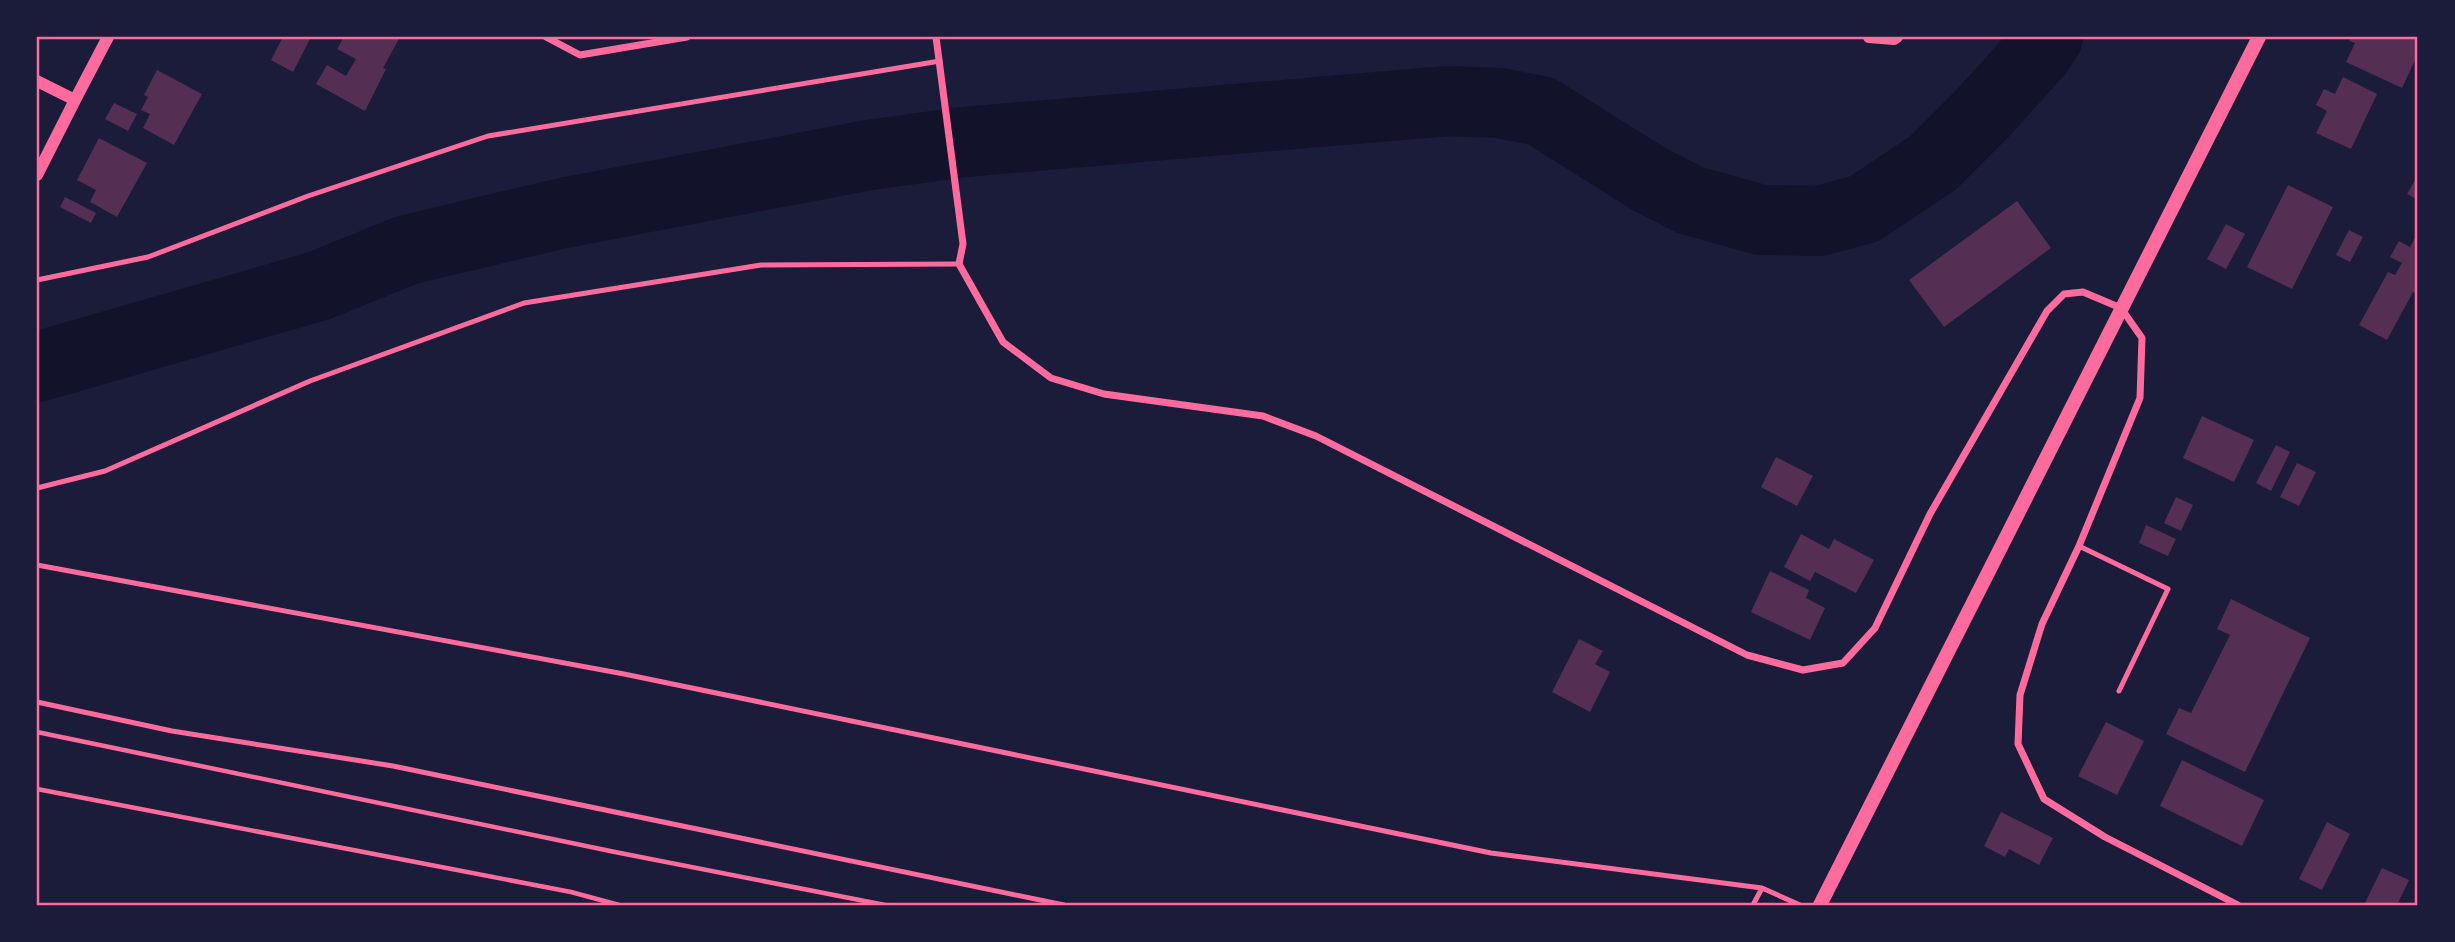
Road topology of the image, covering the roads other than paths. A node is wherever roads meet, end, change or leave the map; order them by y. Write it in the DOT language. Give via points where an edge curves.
graph roads {
  1 [pos="108,37"];
  2 [pos="546,37"];
  3 [pos="687,37"];
  4 [pos="936,37"];
  5 [pos="1869,37"];
  6 [pos="1897,37"];
  7 [pos="2259,37"];
  8 [pos="940,61"];
  9 [pos="37,81"];
  10 [pos="75,100"];
  11 [pos="37,175"];
  12 [pos="959,264"];
  13 [pos="37,280"];
  14 [pos="2121,307"];
  15 [pos="37,488"];
  16 [pos="2079,546"];
  17 [pos="37,565"];
  18 [pos="2119,691"];
  19 [pos="37,702"];
  20 [pos="1762,888"];
  21 [pos="1064,905"];
  22 [pos="1753,905"];
  23 [pos="1800,905"];
  24 [pos="1820,905"];
  25 [pos="2238,905"];
  1 -- 10 [label="street"];
  2 -- 3 [label="street" via="580,55"];
  4 -- 8 [label="street"];
  5 -- 6 [label="street"];
  7 -- 14 [label="main road"];
  8 -- 12 [label="street" via="963,244"];
  8 -- 13 [label="lane" via="488,136 308,195 148,257"];
  9 -- 10 [label="street"];
  10 -- 11 [label="street"];
  12 -- 14 [label="street" via="1003,342 1051,377 1104,394 1263,416 1316,436 1747,655 1803,670 1843,663 1875,628 1930,514 2047,310 2064,294 2083,292"];
  12 -- 15 [label="lane" via="761,265 524,303 310,381 106,471"];
  14 -- 16 [label="street" via="2142,338 2140,398"];
  14 -- 24 [label="main road"];
  16 -- 18 [label="lane" via="2168,589"];
  16 -- 25 [label="street" via="2042,624 2020,695 2018,744 2044,799"];
  17 -- 20 [label="lane" via="624,674 1491,853"];
  19 -- 21 [label="lane" via="172,731 393,766"];
  20 -- 22 [label="lane"];
  20 -- 23 [label="lane"];
}
